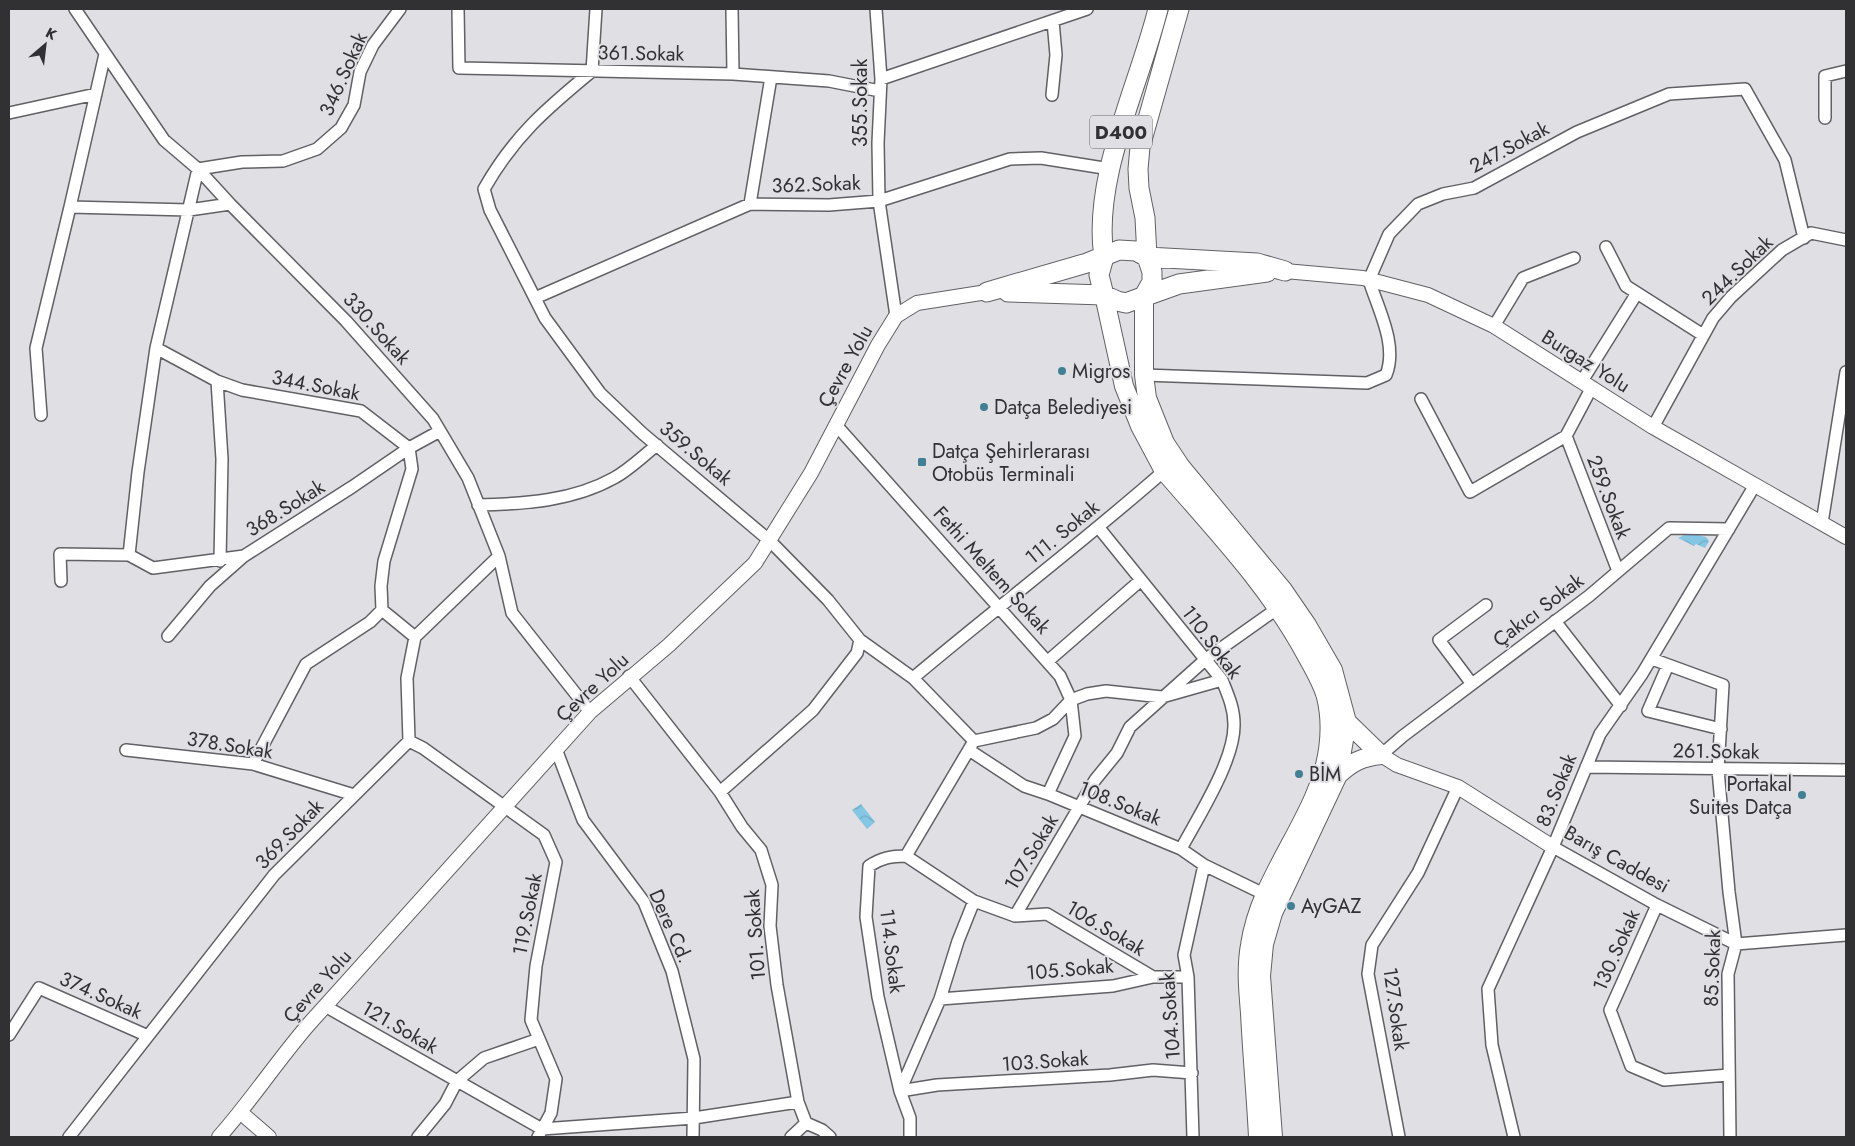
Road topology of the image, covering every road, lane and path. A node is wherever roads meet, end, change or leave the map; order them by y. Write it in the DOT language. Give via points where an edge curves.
graph roads {
  1 [pos="75,9"];
  2 [pos="400,9"];
  3 [pos="458,9"];
  4 [pos="596,9"];
  5 [pos="732,9"];
  6 [pos="876,9"];
  7 [pos="1087,9"];
  8 [pos="1158,9"];
  9 [pos="1179,9"];
  10 [pos="1053,21"];
  11 [pos="105,54"];
  12 [pos="592,71"];
  13 [pos="1846,71"];
  14 [pos="733,74"];
  15 [pos="771,77"];
  16 [pos="881,85"];
  17 [pos="96,94"];
  18 [pos="1052,96"];
  19 [pos="9,113"];
  20 [pos="1825,118"];
  21 [pos="198,168"];
  22 [pos="1110,169"];
  23 [pos="879,200"];
  24 [pos="230,204"];
  25 [pos="750,204"];
  26 [pos="70,207"];
  27 [pos="189,210"];
  28 [pos="1804,238"];
  29 [pos="1846,240"];
  30 [pos="1606,247"];
  31 [pos="1104,257"];
  32 [pos="1147,257"];
  33 [pos="1574,258"];
  34 [pos="1285,271"];
  35 [pos="1369,280"];
  36 [pos="987,292"];
  37 [pos="1637,293"];
  38 [pos="1104,295"];
  39 [pos="1144,296"];
  40 [pos="535,298"];
  41 [pos="896,316"];
  42 [pos="1494,326"];
  43 [pos="1703,335"];
  44 [pos="156,348"];
  45 [pos="1846,372"];
  46 [pos="1144,375"];
  47 [pos="217,381"];
  48 [pos="1587,384"];
  49 [pos="1420,399"];
  50 [pos="41,415"];
  51 [pos="836,425"];
  52 [pos="1653,427"];
  53 [pos="440,432"];
  54 [pos="1566,436"];
  55 [pos="657,445"];
  56 [pos="409,448"];
  57 [pos="1164,471"];
  58 [pos="1754,485"];
  59 [pos="478,505"];
  60 [pos="1822,523"];
  61 [pos="1099,528"];
  62 [pos="1728,529"];
  63 [pos="1846,537"];
  64 [pos="770,541"];
  65 [pos="130,555"];
  66 [pos="244,556"];
  67 [pos="499,556"];
  68 [pos="220,561"];
  69 [pos="1618,571"];
  70 [pos="1141,580"];
  71 [pos="61,581"];
  72 [pos="1486,605"];
  73 [pos="999,606"];
  74 [pos="1278,608"];
  75 [pos="382,610"];
  76 [pos="1555,622"];
  77 [pos="168,636"];
  78 [pos="415,637"];
  79 [pos="860,640"];
  80 [pos="1206,659"];
  81 [pos="1652,659"];
  82 [pos="1048,661"];
  83 [pos="1668,665"];
  84 [pos="629,676"];
  85 [pos="913,678"];
  86 [pos="1222,680"];
  87 [pos="1472,684"];
  88 [pos="1162,697"];
  89 [pos="1072,700"];
  90 [pos="1621,706"];
  91 [pos="590,712"];
  92 [pos="1347,722"];
  93 [pos="1721,728"];
  94 [pos="409,740"];
  95 [pos="972,746"];
  96 [pos="556,749"];
  97 [pos="126,750"];
  98 [pos="1382,755"];
  99 [pos="253,764"];
  100 [pos="1586,767"];
  101 [pos="1718,770"];
  102 [pos="1846,770"];
  103 [pos="1338,775"];
  104 [pos="1458,787"];
  105 [pos="720,792"];
  106 [pos="354,794"];
  107 [pos="1048,794"];
  108 [pos="504,807"];
  109 [pos="1079,808"];
  110 [pos="1553,846"];
  111 [pos="1182,848"];
  112 [pos="906,856"];
  113 [pos="1204,865"];
  114 [pos="1266,894"];
  115 [pos="974,901"];
  116 [pos="1657,905"];
  117 [pos="1015,916"];
  118 [pos="1846,935"];
  119 [pos="1736,944"];
  120 [pos="1188,977"];
  121 [pos="1153,978"];
  122 [pos="940,998"];
  123 [pos="325,1006"];
  124 [pos="9,1035"];
  125 [pos="148,1036"];
  126 [pos="539,1039"];
  127 [pos="1192,1073"];
  128 [pos="1729,1075"];
  129 [pos="456,1081"];
  130 [pos="900,1091"];
  131 [pos="798,1102"];
  132 [pos="240,1112"];
  133 [pos="694,1118"];
  134 [pos="806,1123"];
  135 [pos="540,1133"];
  136 [pos="69,1137"];
  137 [pos="218,1137"];
  138 [pos="269,1137"];
  139 [pos="418,1137"];
  140 [pos="693,1137"];
  141 [pos="791,1137"];
  142 [pos="830,1137"];
  143 [pos="910,1137"];
  144 [pos="1193,1137"];
  145 [pos="1258,1137"];
  146 [pos="1273,1137"];
  147 [pos="1399,1137"];
  148 [pos="1514,1137"];
  149 [pos="1730,1137"];
  1 -- 11 [label="street, 330.Sokak"];
  2 -- 21 [label="street, 346.Sokak" via="373,45 360,72 354,105 340,128 317,149 283,161"];
  3 -- 12 [label="street, 361.Sokak" via="459,68"];
  4 -- 12 [label="street"];
  5 -- 14 [label="street"];
  6 -- 16 [label="street, 355.Sokak"];
  7 -- 10 [label="street, 361.Sokak"];
  8 -- 22 [label="highway, D400"];
  9 -- 32 [label="highway, D400" via="1140,147 1138,169"];
  10 -- 16 [label="street, 361.Sokak"];
  10 -- 18 [label="street" via="1056,55"];
  11 -- 17 [label="street"];
  11 -- 21 [label="street, 330.Sokak" via="164,140"];
  12 -- 14 [label="street, 361.Sokak"];
  12 -- 40 [label="street, 359.Sokak" via="544,110 502,158 484,189 490,210"];
  13 -- 20 [label="street" via="1825,76"];
  14 -- 15 [label="street, 361.Sokak"];
  15 -- 16 [label="street, 361.Sokak"];
  15 -- 25 [label="street"];
  16 -- 23 [label="street, 355.Sokak"];
  17 -- 19 [label="street"];
  17 -- 26 [label="street"];
  21 -- 24 [label="street, 330.Sokak"];
  21 -- 27 [label="street"];
  22 -- 23 [label="street, 362.Sokak" via="1041,158 1010,158"];
  22 -- 31 [label="highway, D400" via="1101,236"];
  23 -- 25 [label="street, 362.Sokak" via="829,205"];
  23 -- 41 [label="street, 355.Sokak"];
  24 -- 27 [label="street"];
  24 -- 53 [label="street, 330.Sokak" via="346,321 433,419"];
  25 -- 40 [label="street, 362.Sokak"];
  26 -- 27 [label="street"];
  26 -- 50 [label="street" via="36,348"];
  27 -- 44 [label="street"];
  28 -- 29 [label="street, 244.Sokak" via="1811,233"];
  28 -- 35 [label="street, 247.Sokak" via="1785,160 1745,90 1669,94 1577,132 1474,188 1443,194 1418,204 1390,234"];
  28 -- 43 [label="street, 244.Sokak" via="1782,250 1731,297"];
  30 -- 37 [label="street" via="1626,286"];
  31 -- 32 [label="highway" via="1128,249"];
  31 -- 36 [label="highway"];
  31 -- 38 [label="highway, D400" via="1099,275"];
  32 -- 34 [label="highway" via="1256,263"];
  32 -- 39 [label="highway, D400" via="1152,282"];
  33 -- 42 [label="street" via="1523,278"];
  34 -- 35 [label="street, Burgaz Yolu"];
  34 -- 39 [label="highway" via="1179,284"];
  35 -- 42 [label="street, Burgaz Yolu" via="1428,294"];
  35 -- 46 [label="street" via="1391,351 1386,375 1367,382"];
  36 -- 38 [label="highway"];
  36 -- 41 [label="street, Çevre Yolu" via="916,303"];
  37 -- 43 [label="street"];
  37 -- 48 [label="street"];
  38 -- 39 [label="highway" via="1126,303"];
  38 -- 57 [label="main road" via="1124,386 1140,426"];
  39 -- 46 [label="main road"];
  40 -- 55 [label="street, 359.Sokak" via="545,318 600,394"];
  41 -- 51 [label="street, Çevre Yolu"];
  42 -- 48 [label="street, Burgaz Yolu"];
  43 -- 52 [label="street, 244.Sokak"];
  44 -- 47 [label="street, 344.Sokak"];
  44 -- 65 [label="street"];
  45 -- 60 [label="street"];
  46 -- 92 [label="main road" via="1147,398 1165,443 1181,467 1283,590 1307,625 1333,670"];
  47 -- 56 [label="street, 344.Sokak" via="242,390 361,411"];
  47 -- 68 [label="street" via="222,459"];
  48 -- 52 [label="street, Burgaz Yolu"];
  48 -- 54 [label="street"];
  49 -- 54 [label="street" via="1470,492"];
  51 -- 64 [label="street, Çevre Yolu"];
  51 -- 73 [label="street, Fethi Meltem Sokak"];
  52 -- 58 [label="street, Burgaz Yolu"];
  53 -- 56 [label="street, 368.Sokak"];
  53 -- 59 [label="street, 330.Sokak" via="468,478"];
  54 -- 69 [label="street, 259.Sokak"];
  55 -- 59 [label="street" via="614,478 576,493 529,504"];
  55 -- 64 [label="street, 359.Sokak"];
  56 -- 66 [label="street, 368.Sokak"];
  56 -- 75 [label="street" via="412,469 384,560"];
  57 -- 61 [label="street, 111. Sokak"];
  57 -- 74 [label="main road"];
  58 -- 60 [label="street, Burgaz Yolu"];
  58 -- 62 [label="street, 83.Sokak"];
  59 -- 67 [label="street, 330.Sokak"];
  60 -- 63 [label="street, Burgaz Yolu"];
  61 -- 70 [label="street, 110.Sokak"];
  61 -- 73 [label="street, 111. Sokak"];
  62 -- 69 [label="street, Çakıcı Sokak" via="1669,528"];
  62 -- 81 [label="street, 83.Sokak"];
  64 -- 79 [label="street, 359.Sokak" via="828,600"];
  64 -- 84 [label="street, Çevre Yolu" via="755,563 717,601"];
  65 -- 68 [label="street" via="153,568"];
  65 -- 71 [label="street" via="60,554"];
  66 -- 68 [label="street"];
  66 -- 77 [label="street, 368.Sokak" via="210,586"];
  67 -- 78 [label="street"];
  67 -- 91 [label="street, 330.Sokak" via="512,613"];
  69 -- 76 [label="street, Çakıcı Sokak"];
  70 -- 80 [label="street, 110.Sokak"];
  70 -- 82 [label="street"];
  72 -- 87 [label="street" via="1439,640"];
  73 -- 82 [label="street, Fethi Meltem Sokak"];
  73 -- 85 [label="street, 111. Sokak"];
  74 -- 80 [label="street, 107.Sokak"];
  74 -- 114 [label="main road" via="1326,696 1330,726 1328,752 1315,796"];
  75 -- 78 [label="street"];
  75 -- 99 [label="street" via="370,622 306,664"];
  76 -- 87 [label="street, Çakıcı Sokak"];
  76 -- 90 [label="street"];
  78 -- 94 [label="street" via="407,678"];
  79 -- 85 [label="street, 359.Sokak"];
  79 -- 105 [label="street" via="857,653 813,710"];
  80 -- 86 [label="street, 110.Sokak"];
  80 -- 88 [label="street, 107.Sokak"];
  81 -- 83 [label="street"];
  81 -- 90 [label="street, 83.Sokak"];
  82 -- 89 [label="street, Fethi Meltem Sokak"];
  83 -- 93 [label="street, 85.Sokak" via="1723,685"];
  83 -- 93 [label="street" via="1648,711"];
  84 -- 91 [label="street, Çevre Yolu"];
  84 -- 105 [label="street, 101. Sokak"];
  85 -- 95 [label="street, 359.Sokak"];
  86 -- 88 [label="street"];
  86 -- 111 [label="street, 110.Sokak" via="1232,704 1235,726 1230,748 1218,781"];
  87 -- 98 [label="street, Çakıcı Sokak"];
  88 -- 89 [label="street" via="1106,691"];
  88 -- 109 [label="street, 107.Sokak" via="1130,727 1117,753 1095,780"];
  89 -- 95 [label="street" via="1053,719 1036,728"];
  89 -- 107 [label="street, 108.Sokak" via="1075,736"];
  90 -- 100 [label="street, 83.Sokak" via="1600,734"];
  91 -- 96 [label="street, Çevre Yolu"];
  92 -- 98 [label="main road"];
  92 -- 103 [label="main road"];
  93 -- 101 [label="street, 85.Sokak"];
  94 -- 106 [label="street, 369.Sokak"];
  94 -- 108 [label="street, 119.Sokak"];
  95 -- 107 [label="street, 359.Sokak" via="1024,786"];
  95 -- 112 [label="street"];
  96 -- 108 [label="street, Çevre Yolu"];
  96 -- 133 [label="street, Dere Cd." via="583,820 644,902 672,970 694,1060"];
  97 -- 99 [label="street, 378.Sokak"];
  98 -- 103 [label="main road" via="1352,762"];
  98 -- 104 [label="street, Barış Caddesi" via="1396,765"];
  99 -- 106 [label="street, 378.Sokak"];
  100 -- 101 [label="street, 261.Sokak"];
  100 -- 110 [label="street, 83.Sokak"];
  101 -- 102 [label="street, 261.Sokak"];
  101 -- 119 [label="street, 85.Sokak"];
  103 -- 146 [label="main road" via="1273,913 1264,944 1261,976"];
  104 -- 110 [label="street, Barış Caddesi"];
  104 -- 147 [label="street, 127.Sokak" via="1418,873 1372,945 1368,974"];
  105 -- 131 [label="street, 101. Sokak" via="761,850 772,884 770,926 777,985"];
  106 -- 125 [label="street, 369.Sokak" via="274,875"];
  107 -- 109 [label="street, 108.Sokak"];
  108 -- 123 [label="street, Çevre Yolu"];
  108 -- 126 [label="street, 119.Sokak" via="544,835 556,862 536,966 531,1020"];
  109 -- 111 [label="street, 108.Sokak"];
  109 -- 117 [label="street, 107.Sokak"];
  110 -- 116 [label="street, Barış Caddesi"];
  110 -- 148 [label="street, 83.Sokak" via="1488,988 1492,1045"];
  111 -- 113 [label="street, 108.Sokak"];
  112 -- 115 [label="street, 106.Sokak"];
  112 -- 130 [label="street, 114.Sokak" via="890,856 869,866 866,917 878,996"];
  113 -- 114 [label="street, 108.Sokak"];
  113 -- 120 [label="street, 104.Sokak" via="1184,955"];
  114 -- 145 [label="main road" via="1255,922 1248,960"];
  115 -- 117 [label="street, 106.Sokak"];
  115 -- 122 [label="street"];
  116 -- 119 [label="street, Barış Caddesi"];
  116 -- 128 [label="street, 130.Sokak" via="1610,1010 1631,1066 1664,1080"];
  117 -- 121 [label="street, 106.Sokak" via="1048,914"];
  118 -- 119 [label="street"];
  119 -- 128 [label="street, 85.Sokak" via="1728,974"];
  120 -- 121 [label="street, 105.Sokak"];
  120 -- 127 [label="street, 104.Sokak"];
  121 -- 122 [label="street, 105.Sokak" via="1113,986"];
  122 -- 130 [label="street"];
  123 -- 129 [label="street, 121.Sokak"];
  123 -- 132 [label="street, Çevre Yolu" via="280,1058"];
  124 -- 125 [label="street, 374.Sokak" via="39,988"];
  125 -- 136 [label="street, 369.Sokak"];
  126 -- 129 [label="street" via="484,1058"];
  126 -- 135 [label="street, 119.Sokak" via="556,1079 551,1113"];
  127 -- 130 [label="street, 103.Sokak" via="1153,1070 1110,1076 937,1085"];
  127 -- 144 [label="street, 104.Sokak"];
  128 -- 149 [label="street, 85.Sokak"];
  129 -- 135 [label="street, 121.Sokak"];
  129 -- 139 [label="street" via="445,1104"];
  130 -- 143 [label="street" via="910,1118"];
  131 -- 133 [label="street"];
  131 -- 134 [label="street, 101. Sokak"];
  132 -- 137 [label="street, Çevre Yolu"];
  132 -- 138 [label="street"];
  133 -- 135 [label="street"];
  133 -- 140 [label="street, Dere Cd."];
  134 -- 141 [label="street"];
  134 -- 142 [label="street"];
}
